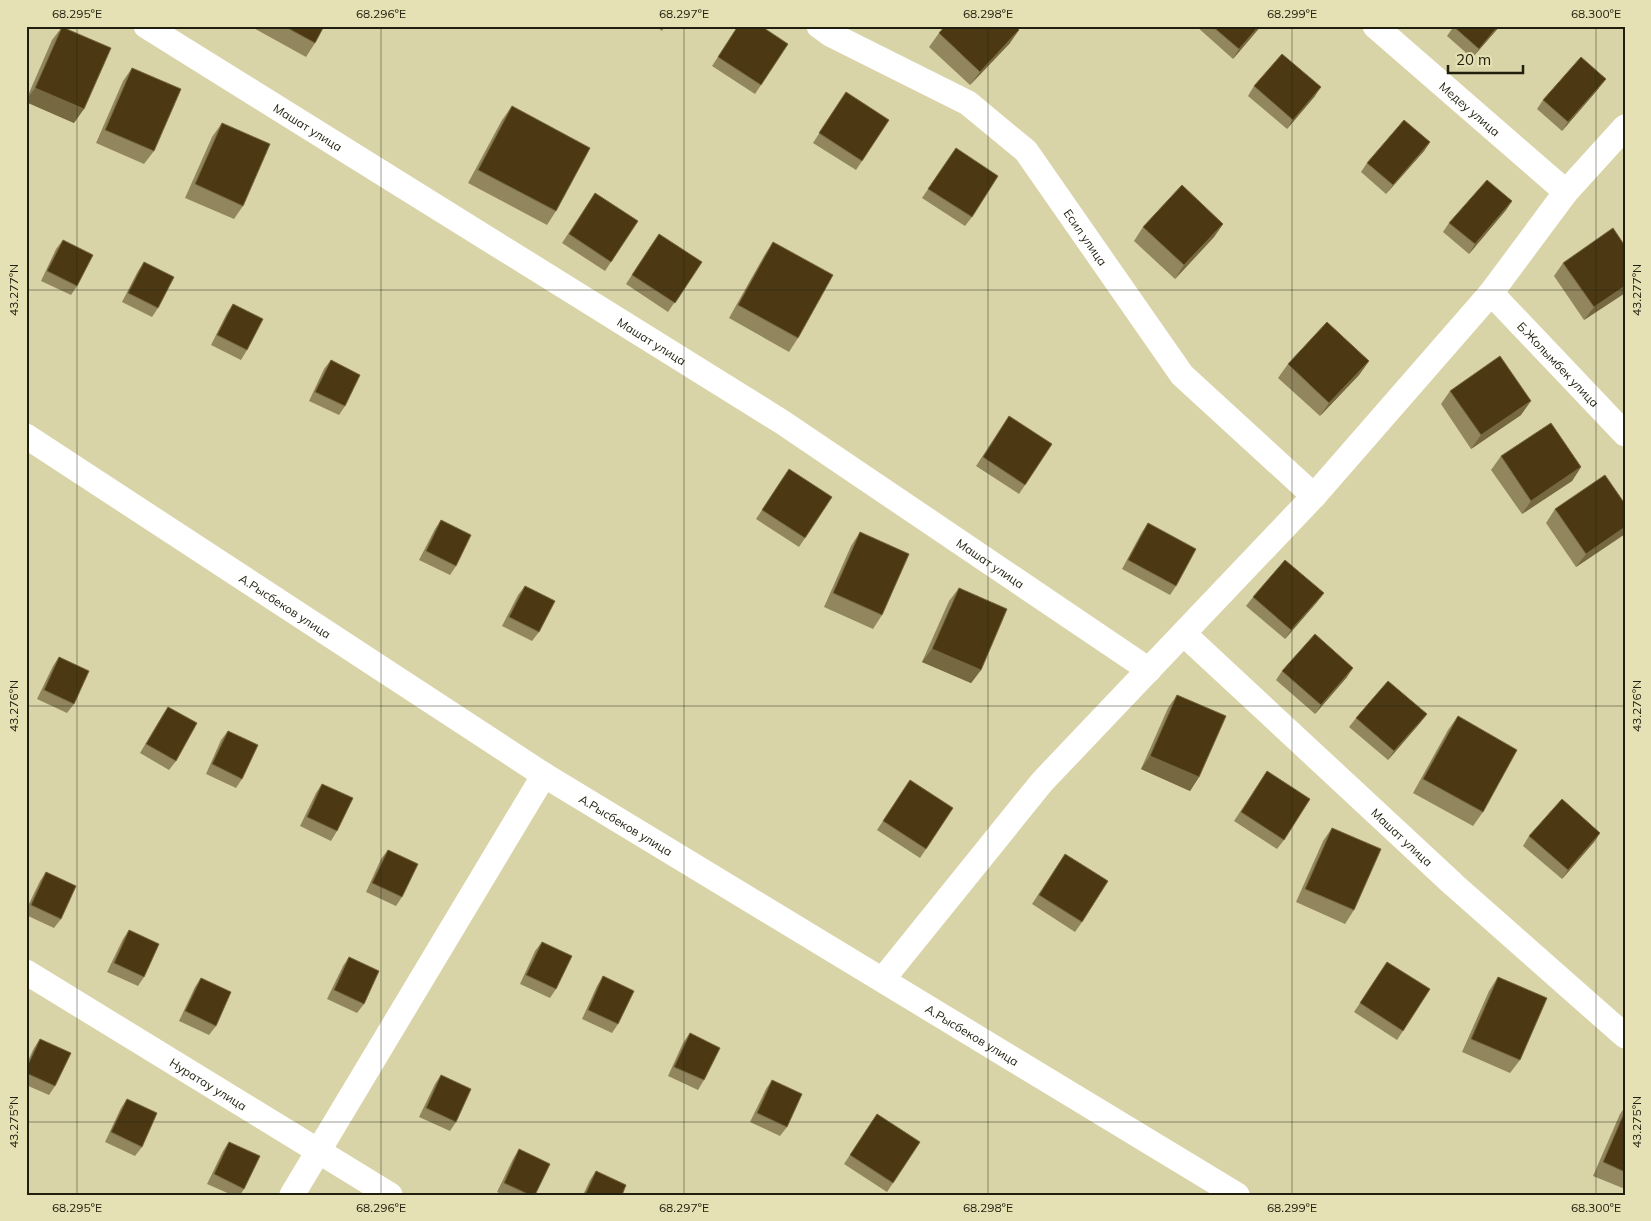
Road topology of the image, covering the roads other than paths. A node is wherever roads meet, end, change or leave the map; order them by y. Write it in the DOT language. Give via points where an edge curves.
graph roads {
  1 [pos="146,26"];
  2 [pos="820,26"];
  3 [pos="1375,26"];
  4 [pos="1625,127"];
  5 [pos="1566,192"];
  6 [pos="1491,293"];
  7 [pos="1625,434"];
  8 [pos="26,436"];
  9 [pos="1314,496"];
  10 [pos="1184,634"];
  11 [pos="1149,670"];
  12 [pos="544,775"];
  13 [pos="26,972"];
  14 [pos="883,979"];
  15 [pos="1625,1036"];
  16 [pos="317,1151"];
  17 [pos="292,1195"];
  18 [pos="390,1195"];
  19 [pos="1237,1195"];
  1 -- 11 [label="street, Машат улица" via="782,422"];
  2 -- 9 [label="street, Есил улица" via="968,103 1026,151 1182,375"];
  3 -- 5 [label="street, Медеу улица"];
  4 -- 5 [label="street"];
  5 -- 6 [label="street"];
  6 -- 7 [label="street, Б.Жолымбек улица"];
  6 -- 9 [label="street"];
  8 -- 12 [label="street, А.Рысбеков улица"];
  9 -- 10 [label="street"];
  10 -- 11 [label="street"];
  10 -- 15 [label="street, Машат улица" via="1454,885"];
  11 -- 14 [label="street" via="1042,782"];
  12 -- 14 [label="street, А.Рысбеков улица"];
  12 -- 16 [label="street"];
  13 -- 16 [label="street, Нуратау улица"];
  14 -- 19 [label="street, А.Рысбеков улица"];
  16 -- 17 [label="street"];
  16 -- 18 [label="street, Нуратау улица"];
}
